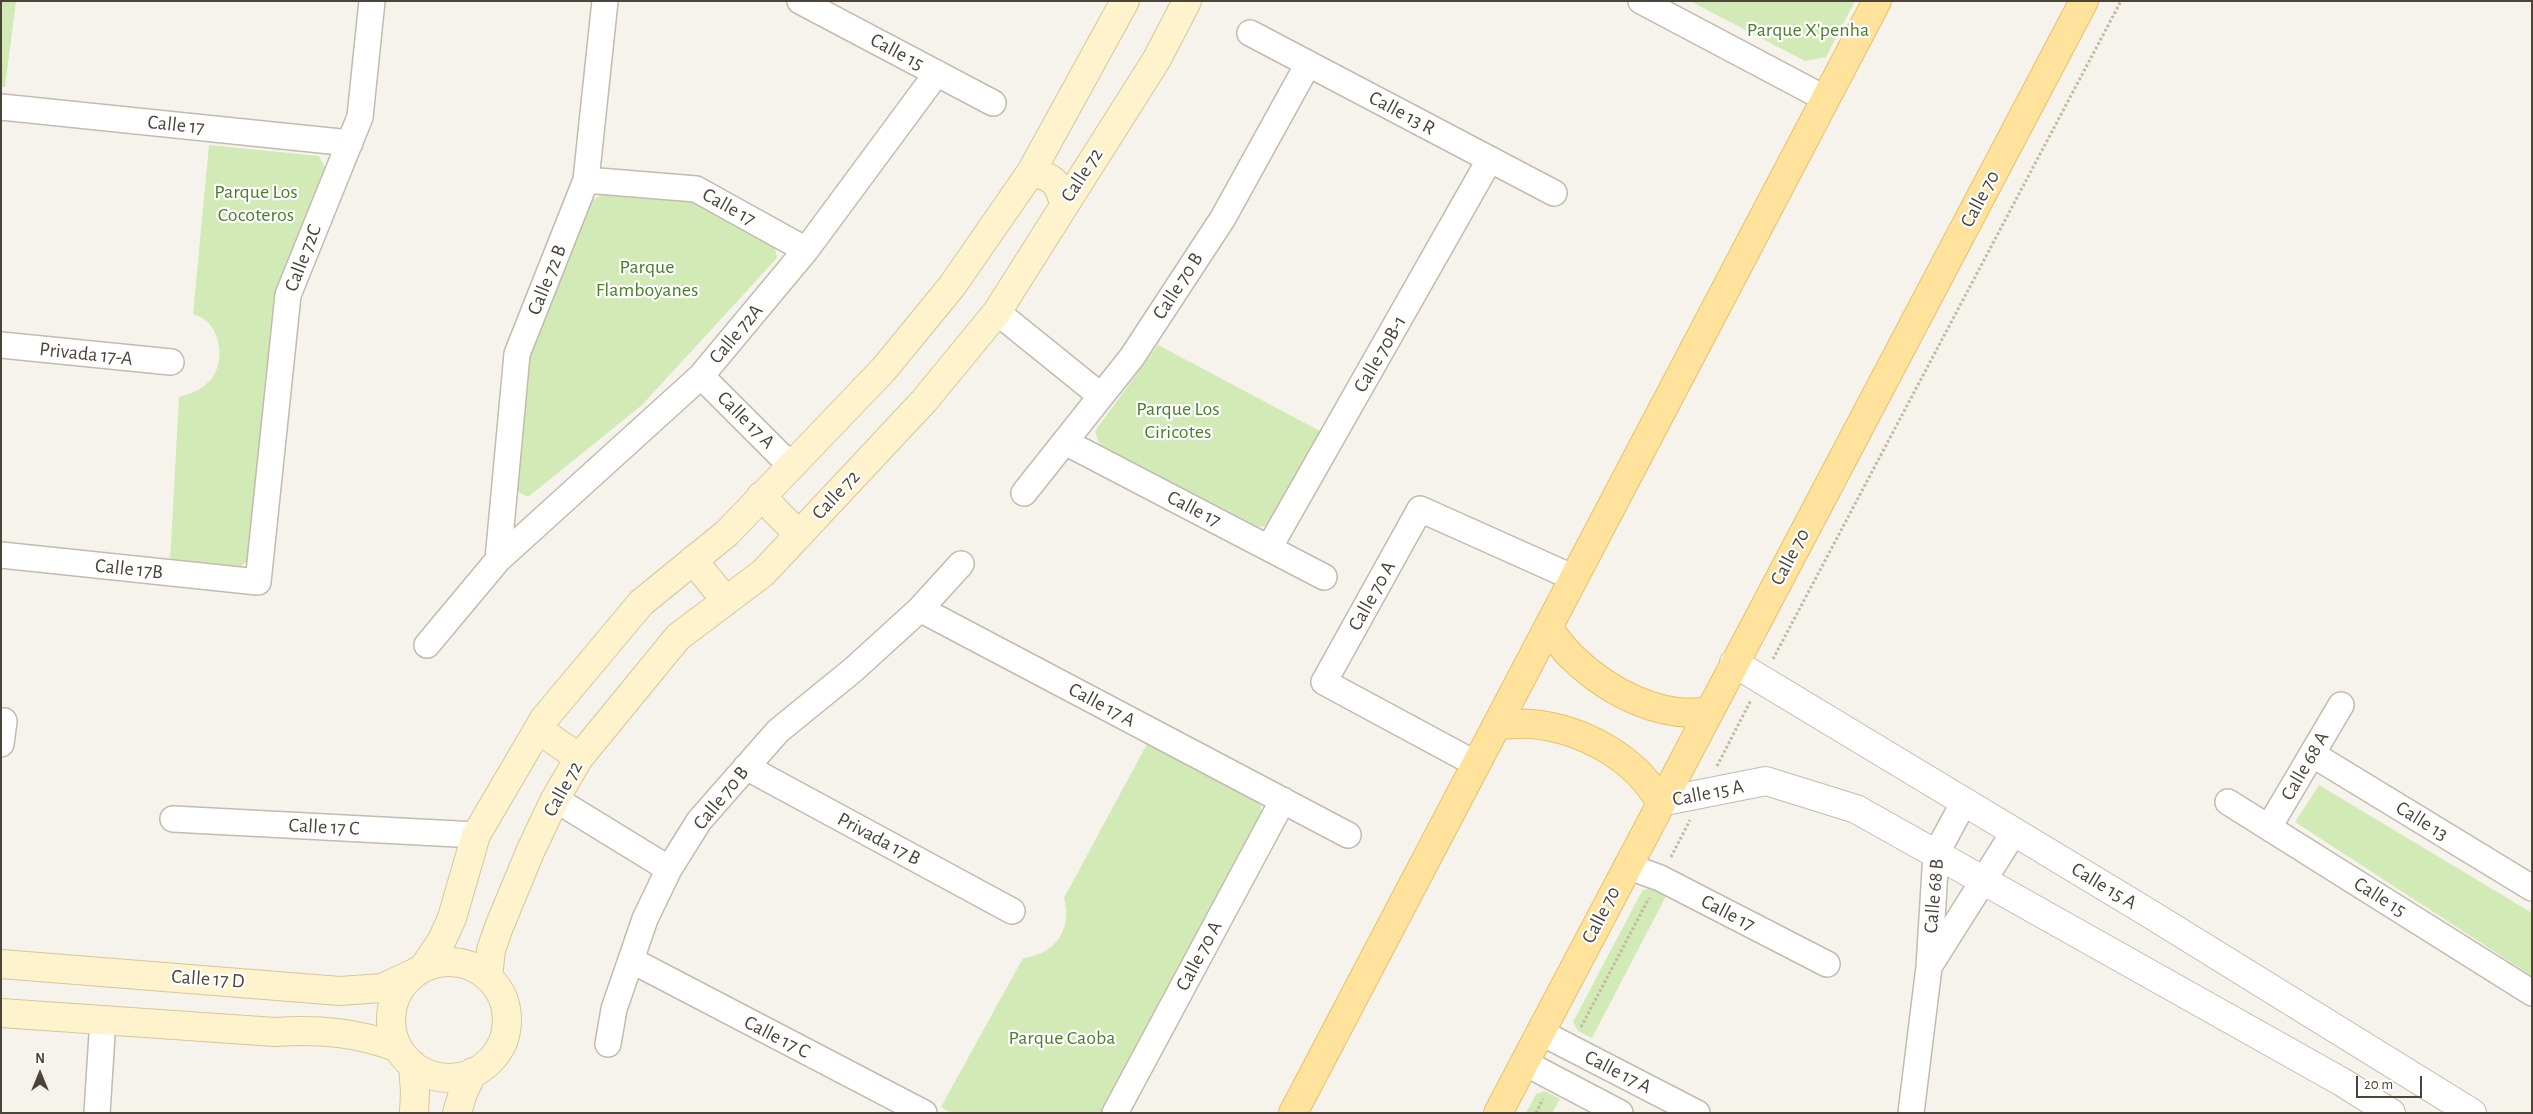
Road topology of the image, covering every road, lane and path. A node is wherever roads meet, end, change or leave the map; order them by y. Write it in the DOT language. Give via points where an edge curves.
graph roads {
  1 [pos="372,1"];
  2 [pos="605,1"];
  3 [pos="800,1"];
  4 [pos="1125,1"];
  5 [pos="1187,1"];
  6 [pos="1641,1"];
  7 [pos="1877,1"];
  8 [pos="2084,1"];
  9 [pos="2121,1"];
  10 [pos="1250,33"];
  11 [pos="1308,64"];
  12 [pos="936,73"];
  13 [pos="1826,99"];
  14 [pos="993,103"];
  15 [pos="1,107"];
  16 [pos="350,142"];
  17 [pos="1490,159"];
  18 [pos="1031,172"];
  19 [pos="586,180"];
  20 [pos="1554,193"];
  21 [pos="1064,204"];
  22 [pos="806,250"];
  23 [pos="997,312"];
  24 [pos="1,345"];
  25 [pos="171,362"];
  26 [pos="701,376"];
  27 [pos="1101,396"];
  28 [pos="1065,442"];
  29 [pos="790,465"];
  30 [pos="1024,493"];
  31 [pos="761,496"];
  32 [pos="799,535"];
  33 [pos="1269,548"];
  34 [pos="1,555"];
  35 [pos="498,560"];
  36 [pos="693,560"];
  37 [pos="961,564"];
  38 [pos="1324,577"];
  39 [pos="1574,578"];
  40 [pos="258,582"];
  41 [pos="726,601"];
  42 [pos="920,609"];
  43 [pos="1548,629"];
  44 [pos="427,645"];
  45 [pos="1734,663"];
  46 [pos="1762,680"];
  47 [pos="2341,704"];
  48 [pos="1709,711"];
  49 [pos="1497,725"];
  50 [pos="538,729"];
  51 [pos="2312,754"];
  52 [pos="579,758"];
  53 [pos="1476,764"];
  54 [pos="746,767"];
  55 [pos="556,800"];
  56 [pos="1283,800"];
  57 [pos="1660,802"];
  58 [pos="1964,802"];
  59 [pos="2228,802"];
  60 [pos="173,819"];
  61 [pos="2269,827"];
  62 [pos="2014,832"];
  63 [pos="476,835"];
  64 [pos="1348,835"];
  65 [pos="1936,854"];
  66 [pos="1627,866"];
  67 [pos="669,869"];
  68 [pos="1984,881"];
  69 [pos="2532,888"];
  70 [pos="1012,911"];
  71 [pos="631,960"];
  72 [pos="1,964"];
  73 [pos="1828,964"];
  74 [pos="1929,967"];
  75 [pos="418,971"];
  76 [pos="488,977"];
  77 [pos="2532,993"];
  78 [pos="1,1012"];
  79 [pos="104,1020"];
  80 [pos="1540,1032"];
  81 [pos="608,1044"];
  82 [pos="405,1057"];
  83 [pos="1524,1063"];
  84 [pos="473,1072"];
  85 [pos="97,1113"];
  86 [pos="414,1113"];
  87 [pos="457,1113"];
  88 [pos="924,1113"];
  89 [pos="1115,1113"];
  90 [pos="1293,1113"];
  91 [pos="1498,1113"];
  92 [pos="1620,1113"];
  93 [pos="1697,1113"];
  94 [pos="1911,1113"];
  95 [pos="2391,1113"];
  96 [pos="2472,1113"];
  1 -- 16 [label="street, Calle 72C" via="360,117"];
  2 -- 19 [label="street, Calle 72 B"];
  3 -- 12 [label="street, Calle 15"];
  4 -- 18 [label="main road"];
  5 -- 21 [label="main road, Calle 72" via="1157,58"];
  6 -- 13 [label="street"];
  7 -- 13 [label="main road"];
  8 -- 45 [label="main road, Calle 70"];
  9 -- 46 [label="path"];
  10 -- 11 [label="street, Calle 13 R"];
  11 -- 17 [label="street, Calle 13 R"];
  11 -- 27 [label="street, Calle 70 B" via="1223,218 1132,357"];
  12 -- 14 [label="street, Calle 15"];
  12 -- 22 [label="street, Calle 72A"];
  13 -- 39 [label="main road"];
  15 -- 16 [label="street, Calle 17"];
  16 -- 40 [label="street, Calle 72C" via="288,295"];
  17 -- 20 [label="street, Calle 13 R"];
  17 -- 33 [label="street, Calle 70B-1"];
  18 -- 21 [label="main road" via="1054,180"];
  18 -- 29 [label="main road" via="952,286 884,370"];
  19 -- 22 [label="street, Calle 17" via="696,189"];
  19 -- 35 [label="street, Calle 72 B" via="517,354"];
  21 -- 23 [label="main road, Calle 72"];
  22 -- 26 [label="street, Calle 72A"];
  23 -- 27 [label="street"];
  23 -- 32 [label="main road, Calle 72" via="924,401"];
  24 -- 25 [label="street, Privada 17-A"];
  26 -- 29 [label="street, Calle 17 A"];
  26 -- 35 [label="street, Calle 72A"];
  27 -- 28 [label="street, Calle 70 B"];
  28 -- 30 [label="street, Calle 70 B"];
  28 -- 33 [label="street, Calle 17"];
  29 -- 31 [label="main road"];
  31 -- 32 [label="main road"];
  31 -- 36 [label="main road" via="726,533"];
  32 -- 41 [label="main road, Calle 72" via="763,573"];
  33 -- 38 [label="street, Calle 17"];
  34 -- 40 [label="street, Calle 17B"];
  35 -- 44 [label="street, Calle 72A"];
  36 -- 41 [label="main road"];
  36 -- 50 [label="main road" via="641,603"];
  37 -- 42 [label="street, Calle 70 B"];
  39 -- 43 [label="main road"];
  39 -- 53 [label="street, Calle 70 A" via="1420,510 1324,682"];
  41 -- 52 [label="main road, Calle 72" via="678,637"];
  42 -- 54 [label="street, Calle 70 B" via="853,670 778,731"];
  42 -- 56 [label="street, Calle 17 A"];
  43 -- 48 [label="main road" via="1572,658 1596,678 1628,697 1692,714"];
  43 -- 49 [label="main road"];
  45 -- 46 [label="street, Calle 15 A"];
  45 -- 48 [label="main road, Calle 70"];
  46 -- 58 [label="street, Calle 15 A"];
  47 -- 51 [label="street, Calle 68 A"];
  48 -- 57 [label="main road, Calle 70"];
  49 -- 53 [label="main road"];
  49 -- 57 [label="main road" via="1533,724 1570,732 1599,744 1629,764 1651,785"];
  50 -- 52 [label="main road"];
  50 -- 63 [label="main road"];
  51 -- 61 [label="street, Calle 68 A"];
  51 -- 69 [label="street, Calle 13"];
  52 -- 55 [label="main road, Calle 72"];
  53 -- 90 [label="main road"];
  54 -- 67 [label="street, Calle 70 B" via="699,822"];
  54 -- 70 [label="street, Privada 17 B"];
  55 -- 67 [label="street"];
  55 -- 76 [label="main road, Calle 72" via="499,927 491,950"];
  56 -- 64 [label="street, Calle 17 A"];
  56 -- 89 [label="street, Calle 70 A"];
  57 -- 65 [label="street, Calle 15 A" via="1766,781 1856,809"];
  57 -- 66 [label="main road, Calle 70"];
  58 -- 62 [label="street, Calle 15 A"];
  58 -- 65 [label="street, Calle 68 B"];
  59 -- 61 [label="street, Calle 15"];
  60 -- 63 [label="street, Calle 17 C"];
  61 -- 77 [label="street, Calle 15"];
  62 -- 68 [label="street, Calle 68 B"];
  62 -- 96 [label="street, Calle 15 A"];
  63 -- 75 [label="main road" via="452,918 442,940"];
  65 -- 68 [label="street, Calle 15 A"];
  65 -- 74 [label="street, Calle 68 B"];
  66 -- 73 [label="street, Calle 17" via="1660,878"];
  66 -- 80 [label="main road, Calle 70"];
  67 -- 71 [label="street, Calle 70 B" via="645,919"];
  68 -- 74 [label="street, Calle 68 B"];
  68 -- 95 [label="street, Calle 15 A" via="2342,1082"];
  71 -- 81 [label="street, Calle 70 B" via="614,1009"];
  71 -- 88 [label="street, Calle 17 C"];
  72 -- 75 [label="main road, Calle 17 D" via="340,991 382,988"];
  74 -- 94 [label="street, Calle 68 B"];
  75 -- 76 [label="main road" via="437,963 464,963"];
  75 -- 82 [label="main road" via="395,996 391,1008 391,1029"];
  76 -- 84 [label="main road" via="504,1000 506,1028 496,1054"];
  78 -- 79 [label="main road"];
  79 -- 82 [label="main road" via="275,1032 343,1032"];
  79 -- 85 [label="street"];
  80 -- 83 [label="main road, Calle 70"];
  80 -- 93 [label="street, Calle 17 A"];
  82 -- 84 [label="main road" via="427,1073 443,1077 460,1077"];
  82 -- 86 [label="main road" via="415,1092"];
  83 -- 91 [label="main road, Calle 70"];
  83 -- 92 [label="street, Calle 17 A"];
  84 -- 87 [label="main road"];
}
